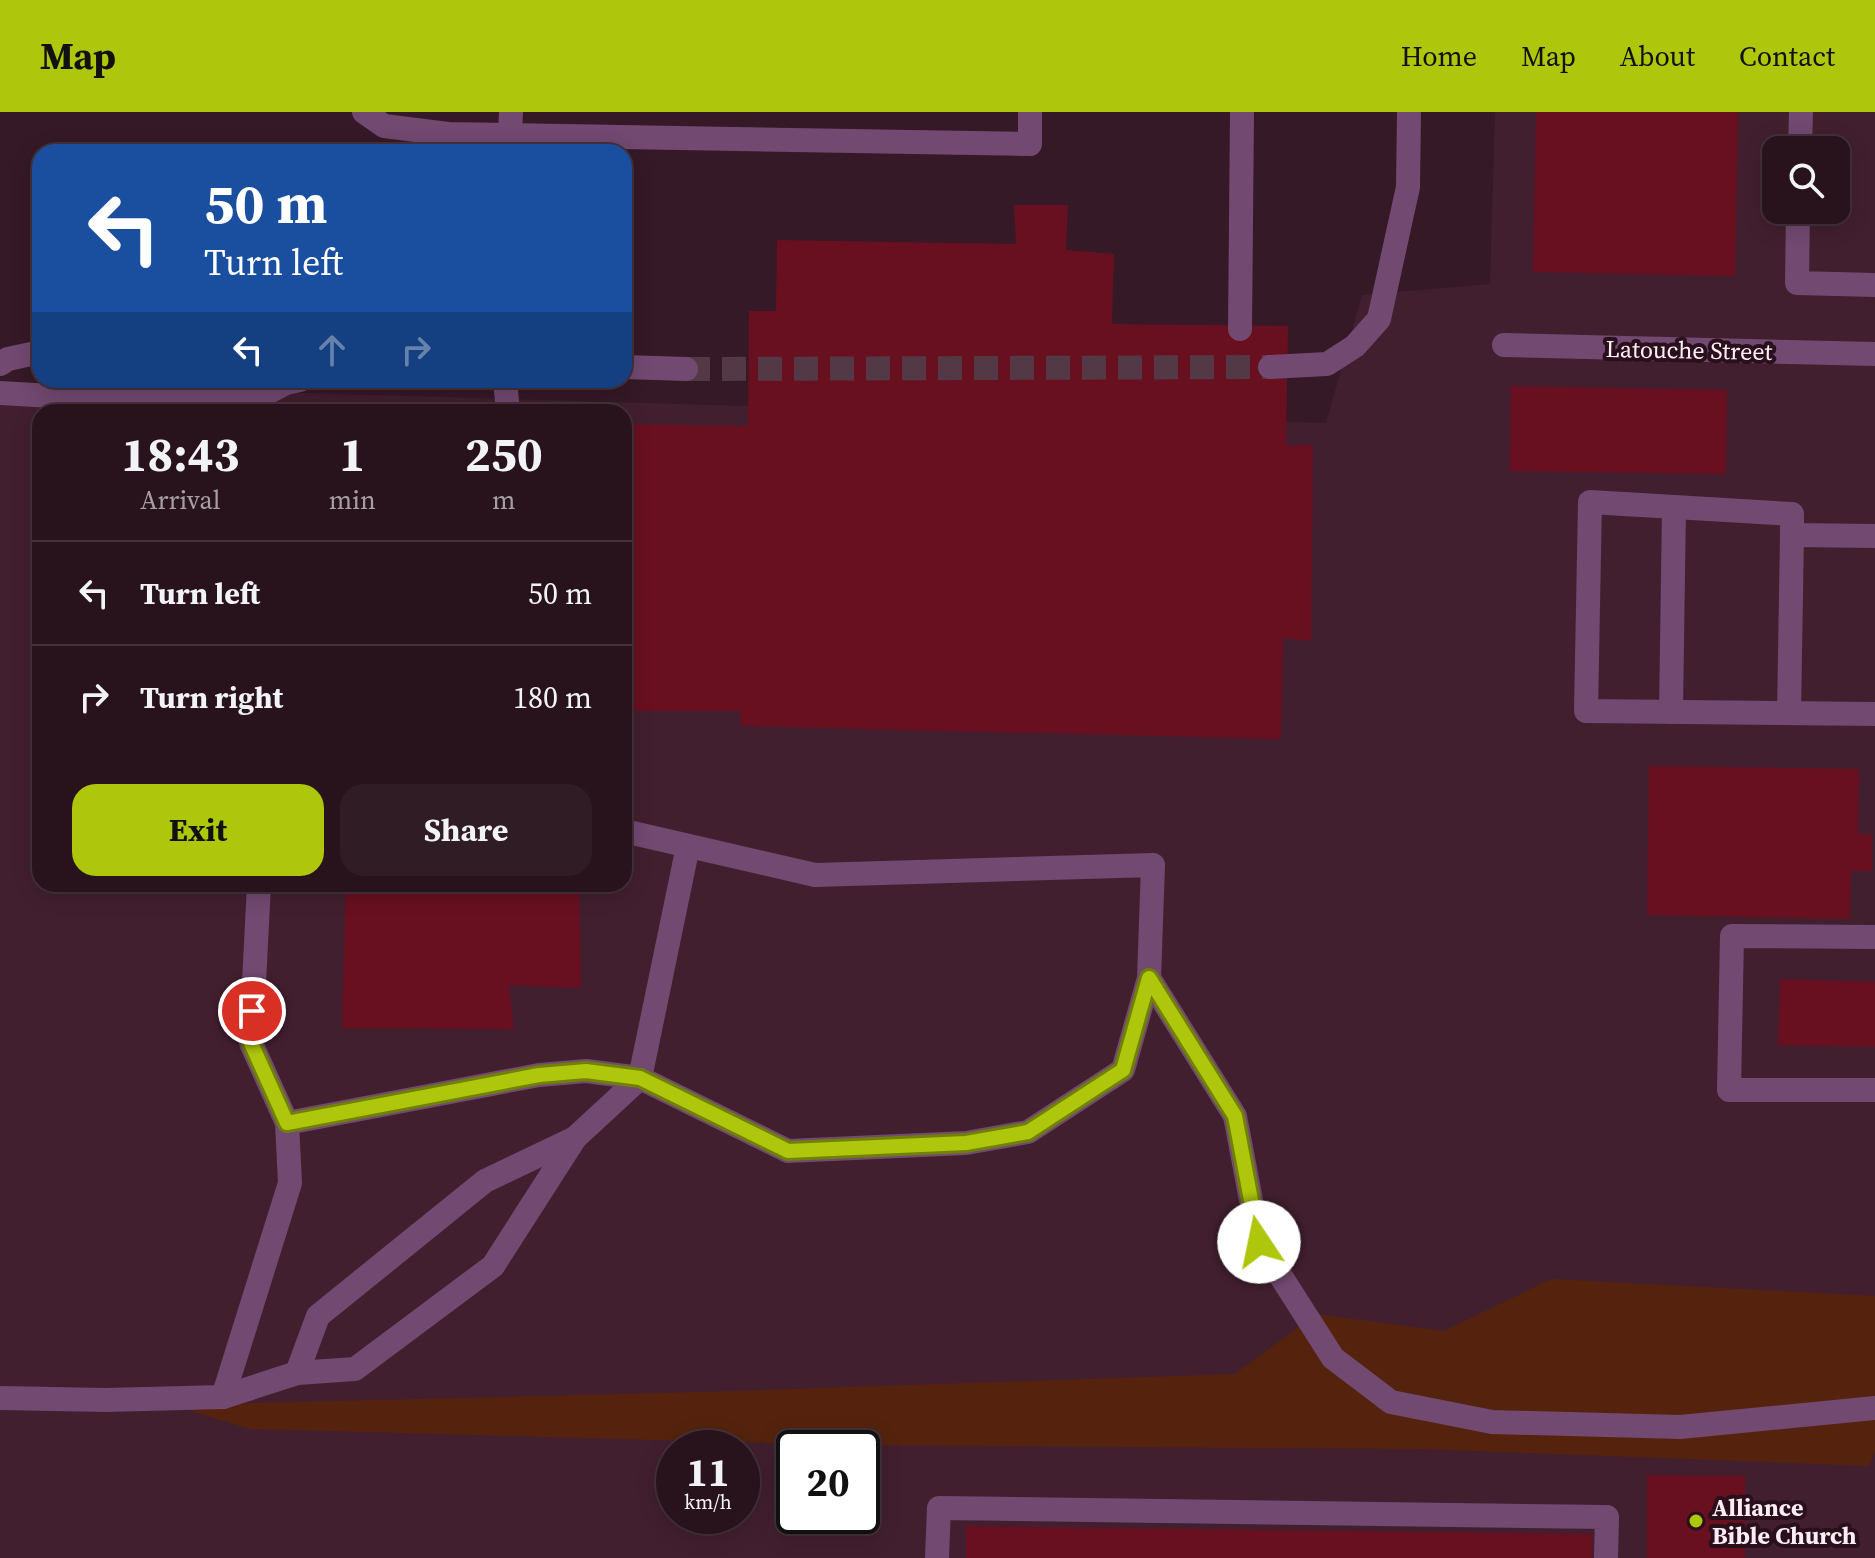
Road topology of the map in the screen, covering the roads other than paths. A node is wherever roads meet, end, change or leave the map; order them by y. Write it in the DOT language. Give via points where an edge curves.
graph roads {
  1 [pos="364,112"];
  2 [pos="511,112"];
  3 [pos="1030,112"];
  4 [pos="1242,112"];
  5 [pos="1409,112"];
  6 [pos="1801,112"];
  7 [pos="1800,136"];
  8 [pos="510,144"];
  9 [pos="1798,224"];
  10 [pos="1875,285"];
  11 [pos="1240,329"];
  12 [pos="1504,345"];
  13 [pos="32,354"];
  14 [pos="1875,354"];
  15 [pos="0,364"];
  16 [pos="632,367"];
  17 [pos="1270,367"];
  18 [pos="686,369"];
  19 [pos="277,388"];
  20 [pos="0,393"];
  21 [pos="1674,507"];
  22 [pos="1792,535"];
  23 [pos="1875,536"];
  24 [pos="1671,712"];
  25 [pos="1789,713"];
  26 [pos="1875,714"];
  27 [pos="632,833"];
  28 [pos="688,846"];
  29 [pos="259,892"];
  30 [pos="1875,937"];
  31 [pos="1149,978"];
  32 [pos="640,1078"];
  33 [pos="1875,1090"];
  34 [pos="287,1123"];
  35 [pos="575,1138"];
  36 [pos="297,1373"];
  37 [pos="223,1397"];
  38 [pos="0,1398"];
  39 [pos="1875,1408"];
  40 [pos="937,1558"];
  41 [pos="1606,1558"];
  1 -- 8 [label="street" via="384,126"];
  2 -- 8 [label="street"];
  3 -- 8 [label="street" via="1030,144"];
  4 -- 11 [label="street"];
  5 -- 17 [label="street" via="1408,187 1379,319 1355,346 1327,364"];
  6 -- 7 [label="street"];
  9 -- 10 [label="street" via="1797,283"];
  12 -- 14 [label="street, Latouche Street"];
  13 -- 15 [label="street"];
  16 -- 18 [label="street"];
  19 -- 20 [label="street" via="258,398"];
  21 -- 22 [label="street" via="1792,514"];
  21 -- 24 [label="street"];
  21 -- 24 [label="street" via="1590,502 1586,696 1586,711"];
  22 -- 23 [label="street"];
  22 -- 25 [label="street"];
  24 -- 25 [label="street"];
  25 -- 26 [label="street"];
  27 -- 28 [label="street"];
  28 -- 31 [label="street" via="815,875 1153,865"];
  28 -- 32 [label="street"];
  29 -- 34 [label="street" via="251,1043"];
  30 -- 33 [label="street" via="1732,936 1729,1090"];
  31 -- 32 [label="street" via="1123,1070 1028,1132 966,1143 788,1151"];
  31 -- 39 [label="street" via="1235,1116 1259,1242 1333,1358 1391,1402 1492,1422 1680,1427"];
  32 -- 34 [label="street" via="586,1071 539,1075"];
  32 -- 35 [label="street"];
  34 -- 37 [label="street" via="290,1183"];
  35 -- 36 [label="street" via="485,1181 318,1316"];
  35 -- 36 [label="street" via="493,1266 355,1369"];
  36 -- 37 [label="street"];
  37 -- 38 [label="street"];
  40 -- 41 [label="street" via="939,1508 1607,1517"];
}
